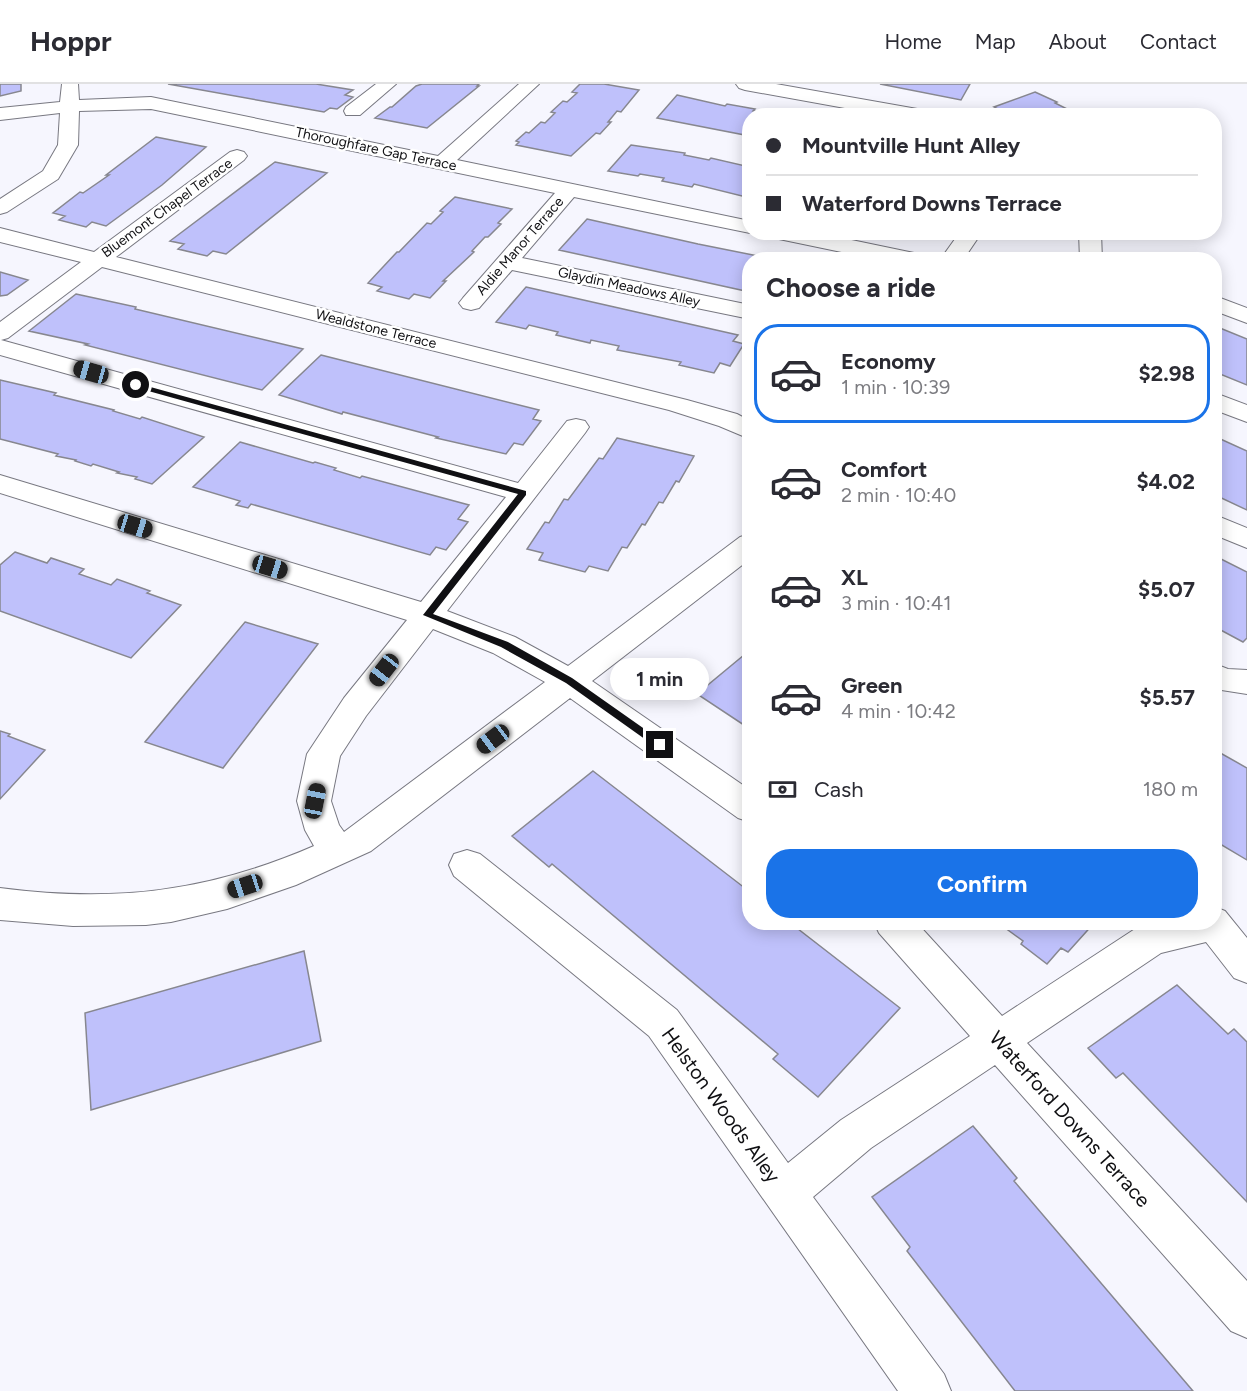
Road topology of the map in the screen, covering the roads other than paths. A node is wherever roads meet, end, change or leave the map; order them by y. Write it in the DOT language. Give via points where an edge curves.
graph roads {
  1 [pos="70,84"];
  2 [pos="387,84"];
  3 [pos="530,84"];
  4 [pos="745,84"];
  5 [pos="70,106"];
  6 [pos="878,108"];
  7 [pos="352,111"];
  8 [pos="0,114"];
  9 [pos="237,156"];
  10 [pos="443,162"];
  11 [pos="570,189"];
  12 [pos="0,208"];
  13 [pos="742,225"];
  14 [pos="0,235"];
  15 [pos="797,240"];
  16 [pos="823,251"];
  17 [pos="97,259"];
  18 [pos="508,262"];
  19 [pos="471,303"];
  20 [pos="1222,306"];
  21 [pos="742,310"];
  22 [pos="1247,316"];
  23 [pos="0,333"];
  24 [pos="0,347"];
  25 [pos="1222,404"];
  26 [pos="1247,414"];
  27 [pos="576,427"];
  28 [pos="742,427"];
  29 [pos="0,484"];
  30 [pos="523,493"];
  31 [pos="1222,527"];
  32 [pos="1247,539"];
  33 [pos="742,550"];
  34 [pos="427,615"];
  35 [pos="1222,680"];
  36 [pos="569,681"];
  37 [pos="1247,682"];
  38 [pos="742,802"];
  39 [pos="338,852"];
  40 [pos="467,865"];
  41 [pos="0,904"];
  42 [pos="899,930"];
  43 [pos="1185,930"];
  44 [pos="1218,930"];
  45 [pos="1247,966"];
  46 [pos="999,1041"];
  47 [pos="784,1193"];
  48 [pos="1247,1315"];
  49 [pos="927,1391"];
  1 -- 5 [label="street"];
  2 -- 7 [label="street"];
  3 -- 10 [label="street"];
  4 -- 6 [label="street"];
  5 -- 8 [label="street, Thoroughfare Gap Terrace"];
  5 -- 10 [label="street, Thoroughfare Gap Terrace" via="151,103"];
  5 -- 12 [label="street" via="68,145 51,175"];
  9 -- 17 [label="street, Bluemont Chapel Terrace"];
  10 -- 11 [label="street, Thoroughfare Gap Terrace"];
  11 -- 13 [label="street, Thoroughfare Gap Terrace"];
  11 -- 18 [label="street, Aldie Manor Terrace"];
  14 -- 17 [label="street, Wealdstone Terrace"];
  15 -- 16 [label="street"];
  17 -- 23 [label="street, Bluemont Chapel Terrace"];
  17 -- 28 [label="street, Wealdstone Terrace" via="678,405"];
  18 -- 19 [label="street, Aldie Manor Terrace"];
  18 -- 21 [label="street, Glaydin Meadows Alley"];
  20 -- 22 [label="street"];
  24 -- 30 [label="street"];
  25 -- 26 [label="street"];
  27 -- 30 [label="street"];
  29 -- 34 [label="street"];
  30 -- 34 [label="street"];
  31 -- 32 [label="street"];
  33 -- 36 [label="street"];
  34 -- 36 [label="street" via="504,645"];
  34 -- 39 [label="street" via="355,707 324,754 315,801 323,830"];
  35 -- 37 [label="street"];
  36 -- 38 [label="street"];
  36 -- 39 [label="street" via="359,841"];
  39 -- 41 [label="street" via="205,899 148,909 45,909"];
  40 -- 47 [label="street, Helston Woods Alley" via="663,1023"];
  42 -- 46 [label="street, Waterford Downs Terrace"];
  43 -- 46 [label="street" via="1151,939"];
  44 -- 45 [label="street"];
  46 -- 47 [label="street" via="856,1134"];
  46 -- 48 [label="street, Waterford Downs Terrace"];
  47 -- 49 [label="street, Helston Woods Alley"];
}
